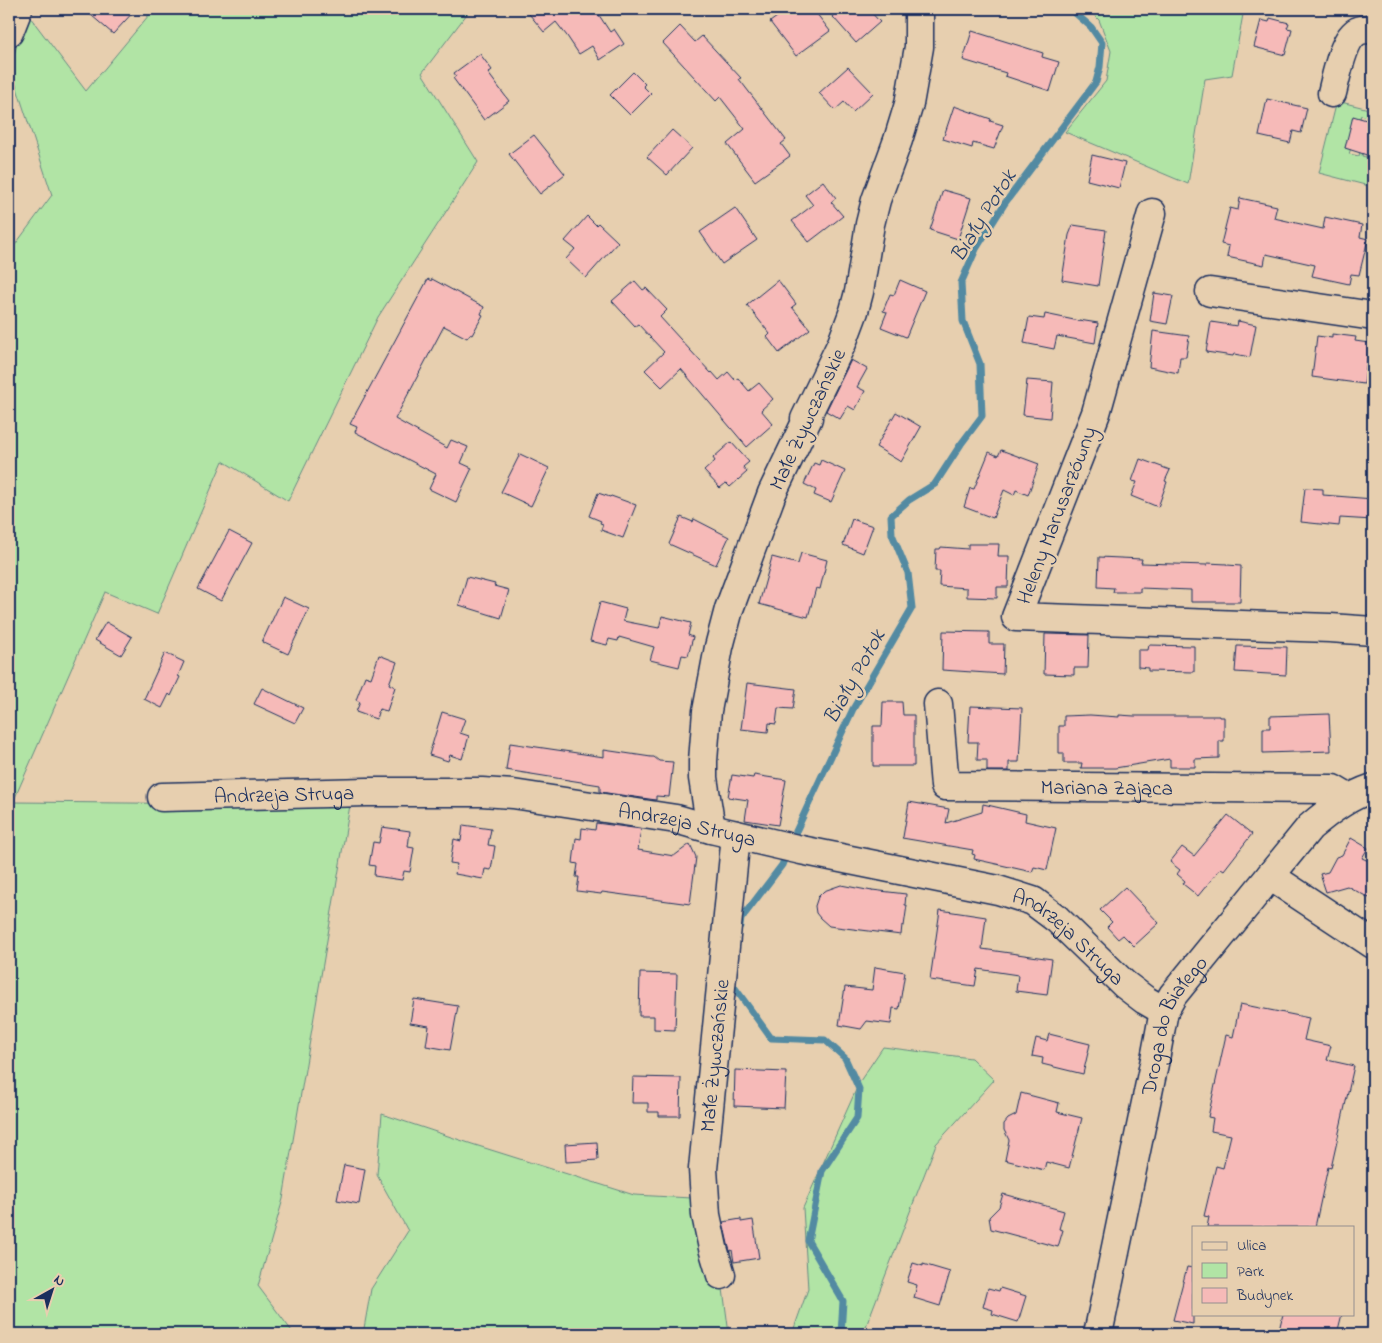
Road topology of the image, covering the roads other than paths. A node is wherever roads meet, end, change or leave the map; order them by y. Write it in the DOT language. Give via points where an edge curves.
graph roads {
  1 [pos="18,9"];
  2 [pos="919,9"];
  3 [pos="1373,29"];
  4 [pos="9,32"];
  5 [pos="1332,93"];
  6 [pos="1152,213"];
  7 [pos="1210,292"];
  8 [pos="1373,316"];
  9 [pos="1373,631"];
  10 [pos="938,704"];
  11 [pos="1373,788"];
  12 [pos="162,797"];
  13 [pos="1348,798"];
  14 [pos="723,832"];
  15 [pos="1270,876"];
  16 [pos="1373,944"];
  17 [pos="1164,1012"];
  18 [pos="721,1275"];
  19 [pos="1098,1334"];
  1 -- 4 [label="street"];
  2 -- 14 [label="street, Małe Żywczańskie" via="919,47 908,104 876,200 854,311 772,493 729,609 719,647 704,739 704,778"];
  3 -- 5 [label="street" via="1357,31 1345,46"];
  6 -- 9 [label="street, Heleny Marusarzówny" via="1096,413 1016,618"];
  7 -- 8 [label="street"];
  10 -- 13 [label="street, Mariana Zająca" via="946,786 1333,789"];
  11 -- 13 [label="street, Droga do Białego"];
  12 -- 14 [label="street, Andrzeja Struga" via="482,792 655,815"];
  13 -- 15 [label="street, Droga do Białego" via="1310,827"];
  14 -- 17 [label="street, Andrzeja Struga" via="998,890 1032,901 1057,919 1124,984"];
  14 -- 18 [label="street, Małe Żywczańskie" via="702,1169 706,1215"];
  15 -- 16 [label="street"];
  15 -- 17 [label="street, Droga do Białego" via="1173,995"];
  17 -- 19 [label="street, Droga do Białego"];
}
